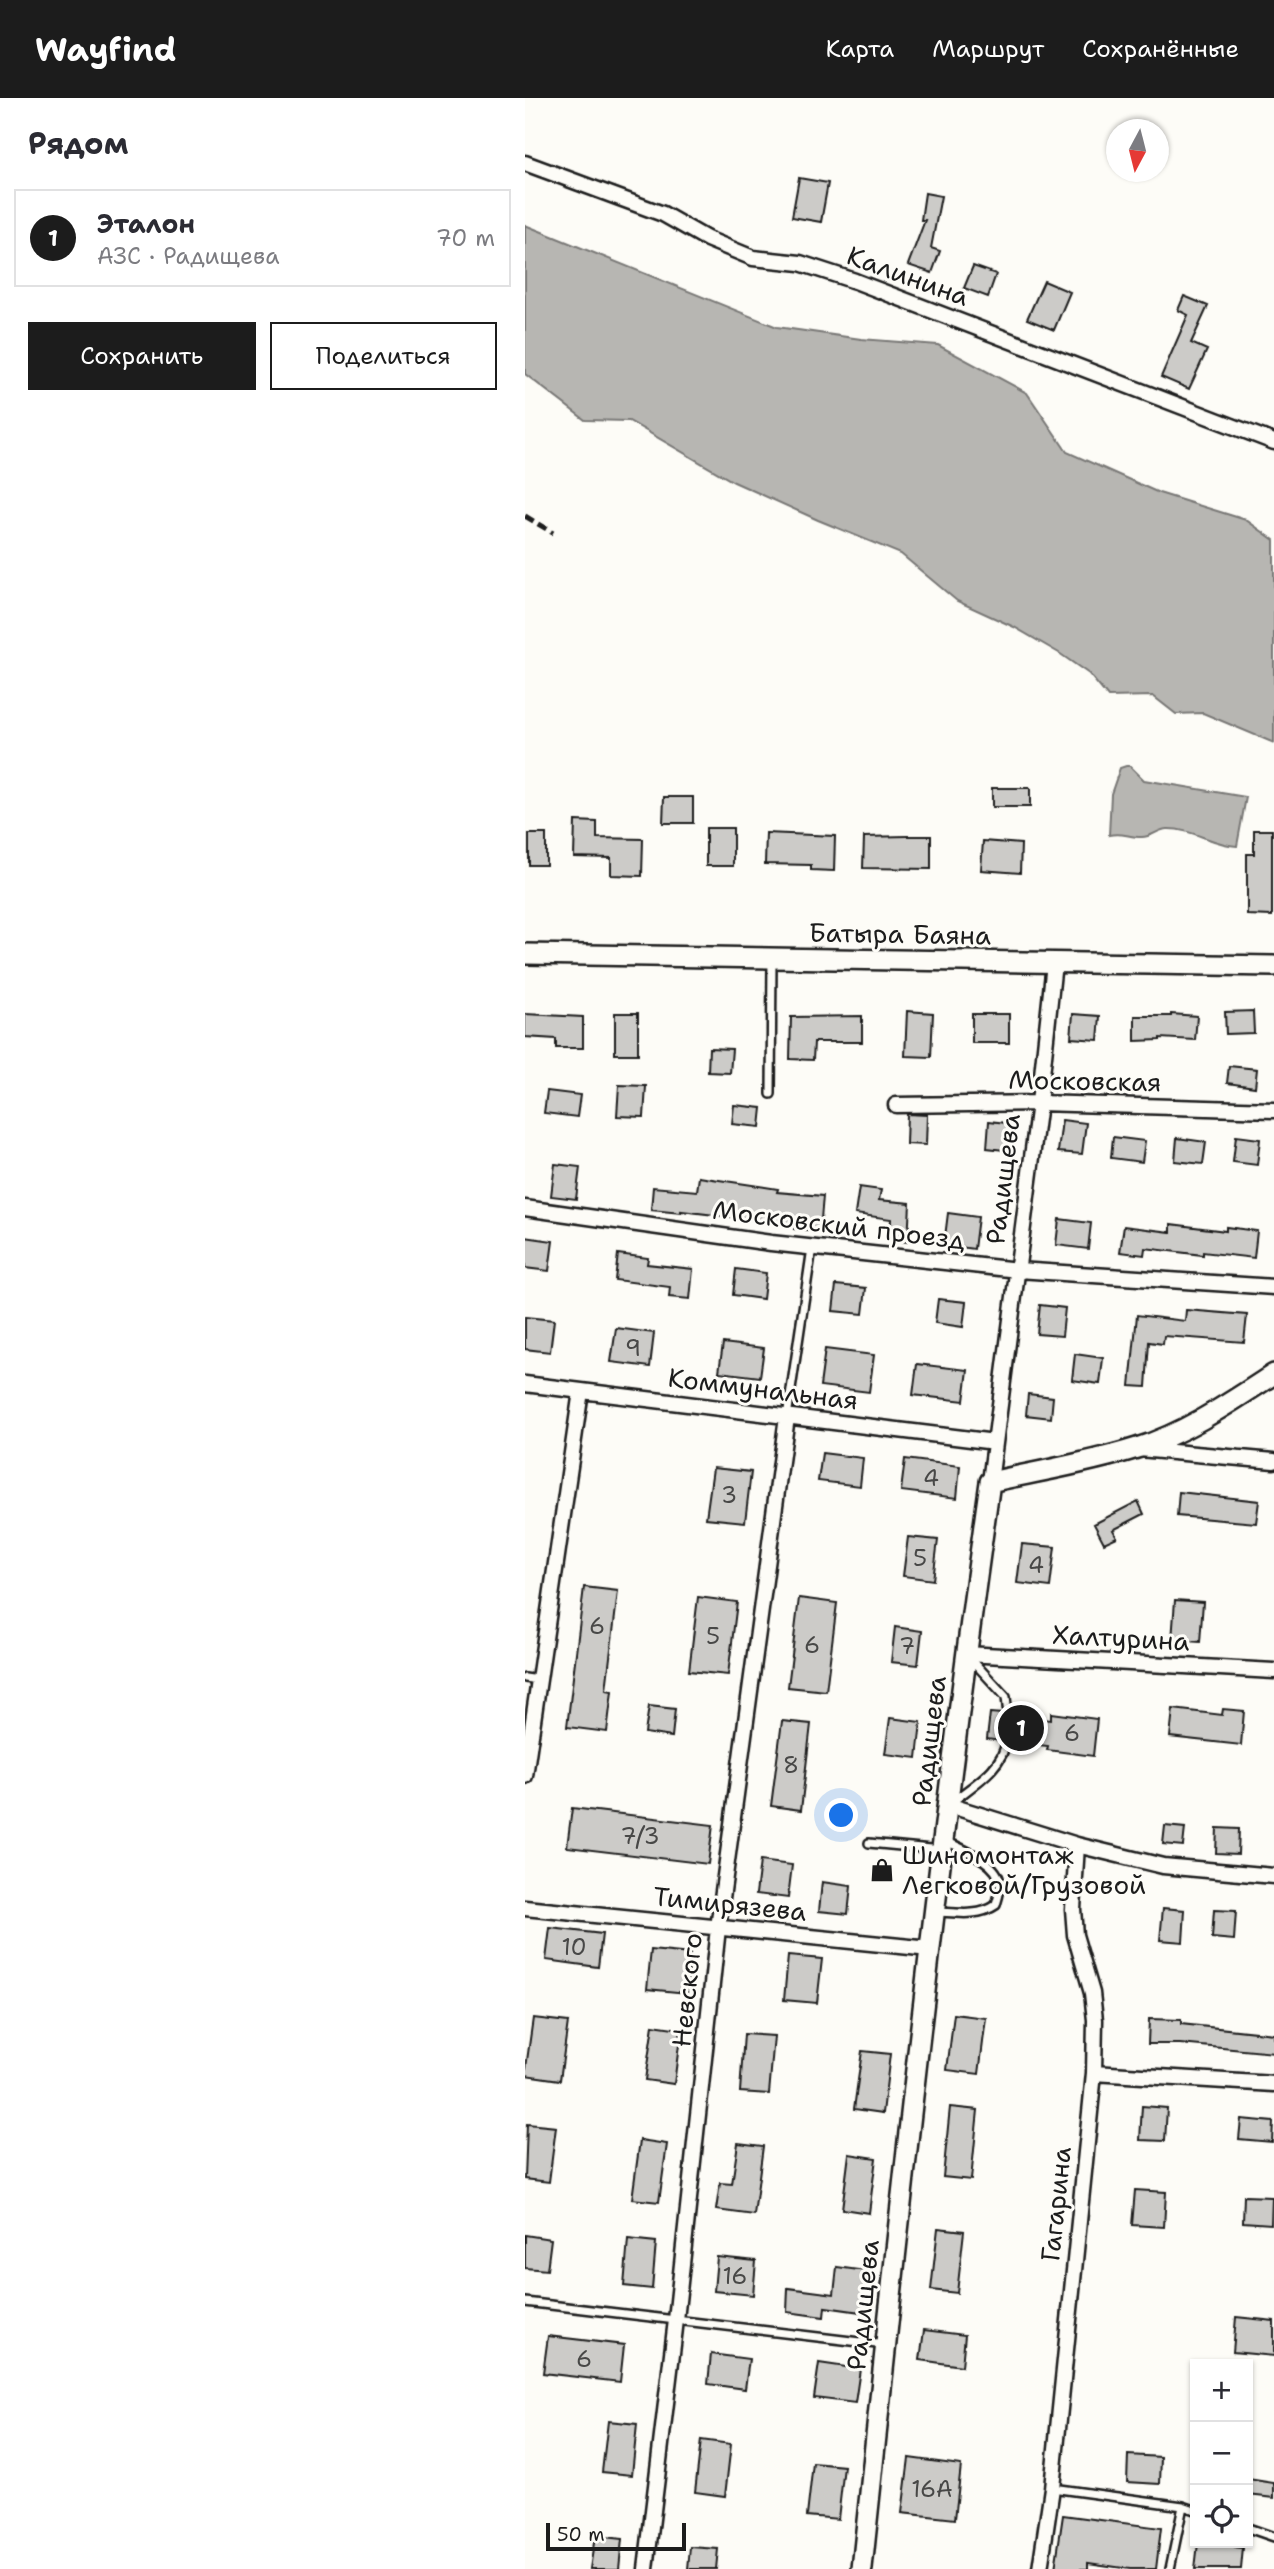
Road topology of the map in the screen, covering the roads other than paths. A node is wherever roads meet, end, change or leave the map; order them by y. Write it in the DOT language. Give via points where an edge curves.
graph roads {
  1 [pos="525,163"];
  2 [pos="1274,442"];
  3 [pos="525,954"];
  4 [pos="772,959"];
  5 [pos="1054,962"];
  6 [pos="1274,965"];
  7 [pos="771,1094"];
  8 [pos="1039,1103"];
  9 [pos="896,1105"];
  10 [pos="1274,1110"];
  11 [pos="525,1208"];
  12 [pos="811,1248"];
  13 [pos="1018,1270"];
  14 [pos="1274,1287"];
  15 [pos="1274,1374"];
  16 [pos="525,1384"];
  17 [pos="580,1391"];
  18 [pos="787,1417"];
  19 [pos="995,1441"];
  20 [pos="1136,1448"];
  21 [pos="1274,1461"];
  22 [pos="990,1482"];
  23 [pos="966,1654"];
  24 [pos="1274,1671"];
  25 [pos="532,1679"];
  26 [pos="1008,1715"];
  27 [pos="1006,1741"];
  28 [pos="525,1776"];
  29 [pos="948,1805"];
  30 [pos="869,1843"];
  31 [pos="943,1845"];
  32 [pos="1077,1845"];
  33 [pos="1274,1876"];
  34 [pos="525,1908"];
  35 [pos="935,1912"];
  36 [pos="718,1928"];
  37 [pos="930,1949"];
  38 [pos="1094,2073"];
  39 [pos="1274,2084"];
  40 [pos="525,2302"];
  41 [pos="676,2320"];
  42 [pos="885,2346"];
  43 [pos="1052,2488"];
  44 [pos="1183,2506"];
  45 [pos="1190,2508"];
  46 [pos="1253,2530"];
  47 [pos="1274,2537"];
  48 [pos="646,2569"];
  49 [pos="862,2569"];
  50 [pos="1040,2569"];
  51 [pos="1170,2569"];
  1 -- 2 [label="street, Калинина" via="663,214 707,240 753,258 800,263 855,281"];
  3 -- 4 [label="street, Батыра Баяна"];
  4 -- 5 [label="street, Батыра Баяна"];
  4 -- 7 [label="lane"];
  5 -- 6 [label="street, Батыра Баяна"];
  5 -- 8 [label="street, Радищева"];
  8 -- 9 [label="street, Московская"];
  8 -- 10 [label="street, Московская"];
  8 -- 13 [label="street, Радищева"];
  11 -- 12 [label="street, Московский проезд"];
  12 -- 13 [label="street, Московский проезд"];
  12 -- 18 [label="lane"];
  13 -- 14 [label="street, Московский проезд"];
  13 -- 19 [label="street, Радищева"];
  15 -- 20 [label="street" via="1198,1420"];
  16 -- 17 [label="street, Коммунальная"];
  17 -- 18 [label="street, Коммунальная"];
  17 -- 25 [label="street"];
  18 -- 19 [label="street, Коммунальная"];
  18 -- 36 [label="street, Невского"];
  19 -- 22 [label="street, Радищева"];
  20 -- 21 [label="street"];
  20 -- 22 [label="street"];
  22 -- 23 [label="street, Радищева"];
  23 -- 24 [label="street, Халтурина"];
  23 -- 26 [label="lane" via="1006,1697"];
  23 -- 29 [label="street, Радищева"];
  25 -- 28 [label="street"];
  27 -- 29 [label="lane" via="998,1764"];
  29 -- 31 [label="street, Радищева"];
  29 -- 32 [label="street"];
  30 -- 31 [label="lane"];
  31 -- 35 [label="street, Радищева"];
  31 -- 35 [label="lane" via="990,1865 1001,1885 996,1905 987,1911"];
  32 -- 33 [label="street" via="1163,1867"];
  32 -- 38 [label="street, Гагарина" via="1073,1909 1075,1935 1092,1993"];
  34 -- 36 [label="street, Тимирязева"];
  35 -- 37 [label="street, Радищева"];
  36 -- 37 [label="street, Тимирязева"];
  36 -- 41 [label="street, Невского"];
  37 -- 42 [label="street, Радищева"];
  38 -- 39 [label="street"];
  38 -- 43 [label="street, Гагарина"];
  40 -- 41 [label="lane"];
  41 -- 42 [label="lane"];
  41 -- 48 [label="street, Невского"];
  42 -- 49 [label="street, Радищева"];
  43 -- 44 [label="lane"];
  43 -- 50 [label="street, Гагарина"];
  44 -- 45 [label="lane"];
  44 -- 51 [label="lane"];
  46 -- 47 [label="lane"];
}
